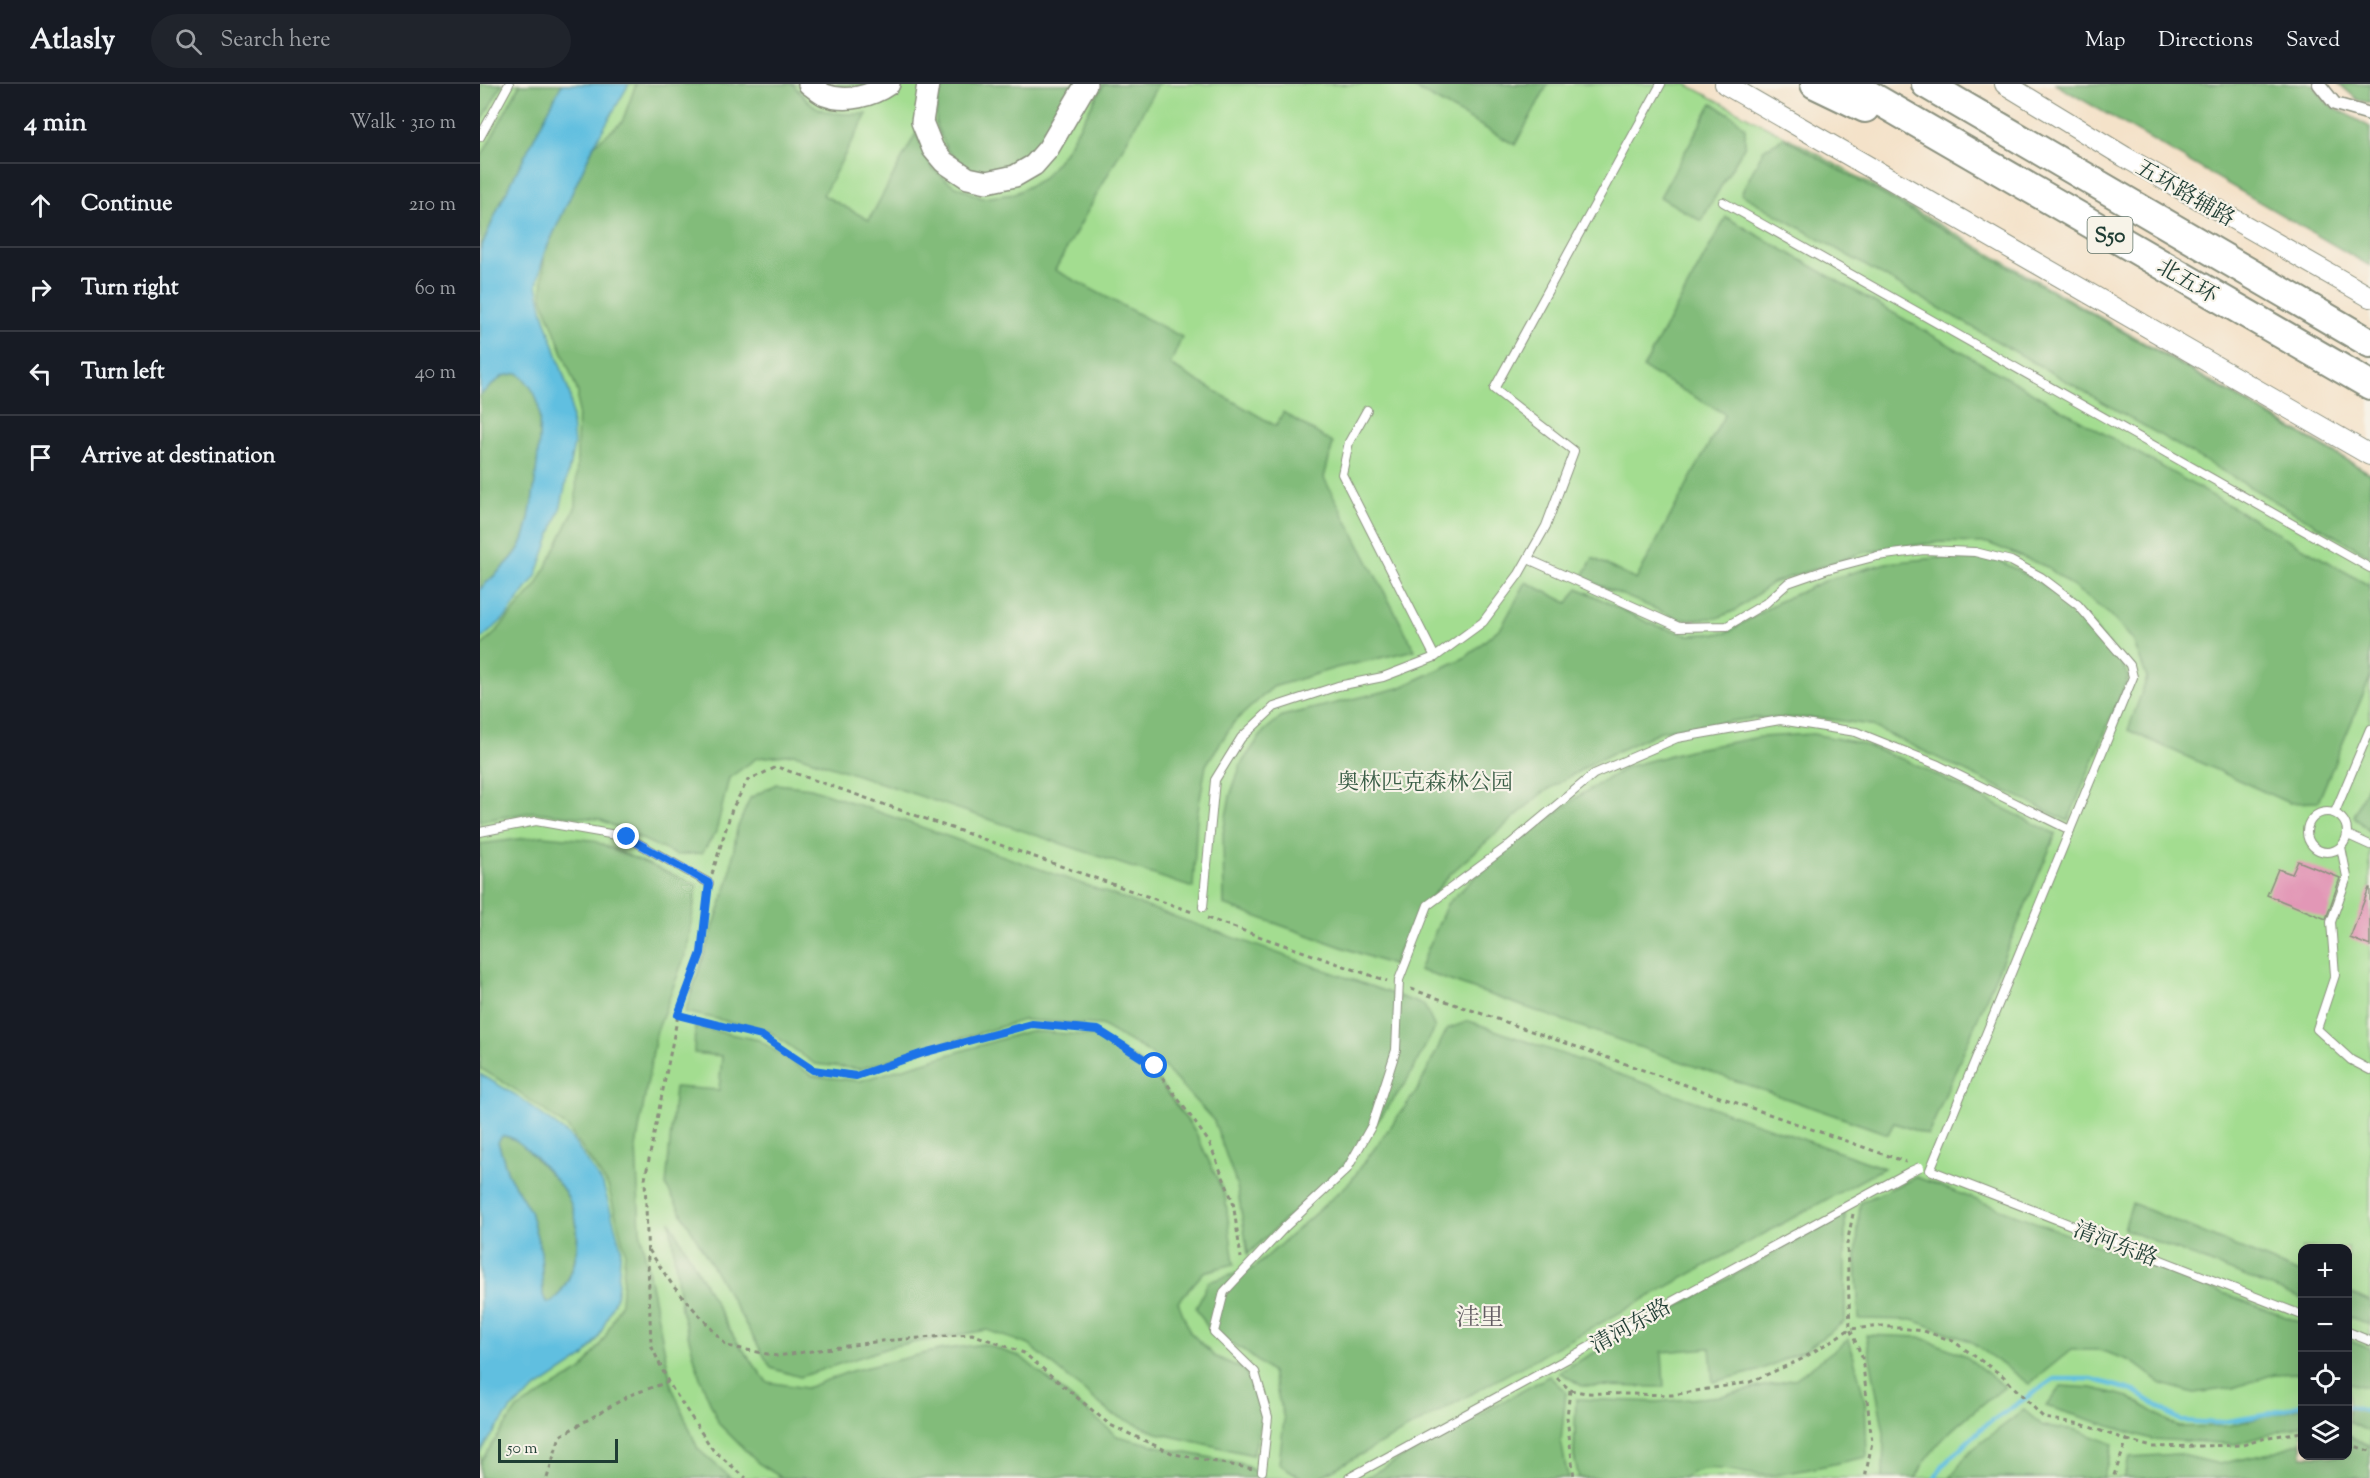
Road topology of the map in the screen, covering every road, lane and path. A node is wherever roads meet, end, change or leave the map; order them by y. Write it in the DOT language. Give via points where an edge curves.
graph roads {
  1 [pos="509,84"];
  2 [pos="809,84"];
  3 [pos="889,84"];
  4 [pos="928,84"];
  5 [pos="1086,84"];
  6 [pos="1661,84"];
  7 [pos="1725,84"];
  8 [pos="1815,84"];
  9 [pos="1850,84"];
  10 [pos="1927,84"];
  11 [pos="2005,84"];
  12 [pos="2319,84"];
  13 [pos="2370,114"];
  14 [pos="480,137"];
  15 [pos="2006,175"];
  16 [pos="1724,202"];
  17 [pos="2370,297"];
  18 [pos="2370,343"];
  19 [pos="2370,385"];
  20 [pos="1367,410"];
  21 [pos="2370,455"];
  22 [pos="1528,559"];
  23 [pos="2370,568"];
  24 [pos="1435,657"];
  25 [pos="2370,729"];
  26 [pos="2335,813"];
  27 [pos="2070,830"];
  28 [pos="480,832"];
  29 [pos="2348,835"];
  30 [pos="2370,845"];
  31 [pos="2341,847"];
  32 [pos="709,883"];
  33 [pos="1203,907"];
  34 [pos="1195,914"];
  35 [pos="1207,918"];
  36 [pos="1399,985"];
  37 [pos="678,1015"];
  38 [pos="2370,1070"];
  39 [pos="1920,1167"];
  40 [pos="1930,1170"];
  41 [pos="1856,1202"];
  42 [pos="647,1248"];
  43 [pos="1244,1271"];
  44 [pos="2298,1313"];
  45 [pos="1850,1329"];
  46 [pos="2352,1334"];
  47 [pos="2370,1341"];
  48 [pos="1549,1370"];
  49 [pos="668,1382"];
  50 [pos="1570,1390"];
  51 [pos="2298,1433"];
  52 [pos="2127,1440"];
  53 [pos="2352,1445"];
  54 [pos="2370,1451"];
  55 [pos="1262,1471"];
  56 [pos="547,1478"];
  57 [pos="746,1478"];
  58 [pos="1349,1478"];
  59 [pos="1574,1478"];
  60 [pos="1865,1478"];
  61 [pos="2114,1478"];
  1 -- 14 [label="lane"];
  2 -- 3 [label="main road" via="824,95 846,99 877,92"];
  4 -- 5 [label="main road" via="922,122 933,149 968,178 987,182 1015,176 1034,165 1048,149"];
  6 -- 22 [label="lane" via="1494,388 1574,451 1546,526"];
  7 -- 21 [label="street"];
  8 -- 15 [label="highway"];
  9 -- 15 [label="highway, 北五环 / S50"];
  10 -- 18 [label="highway, 北五环 / S50"];
  11 -- 17 [label="street, 五环路辅路"];
  12 -- 13 [label="street" via="2335,104"];
  15 -- 19 [label="highway, 北五环 / S50"];
  16 -- 23 [label="lane"];
  20 -- 24 [label="lane" via="1349,442 1342,474"];
  22 -- 24 [label="lane" via="1483,622"];
  22 -- 27 [label="lane" via="1679,627 1727,626 1766,603 1788,584 1828,568 1876,556 1924,550 1975,552 2011,561 2041,577 2078,605 2130,664 2133,677"];
  24 -- 33 [label="lane" via="1383,677 1338,686 1274,707 1240,738 1215,780"];
  25 -- 26 [label="lane"];
  26 -- 29 [label="lane" via="2345,822"];
  26 -- 31 [label="lane" via="2316,814 2306,832 2316,849 2329,852"];
  27 -- 36 [label="lane" via="1938,765 1856,732 1780,720 1677,738 1594,774 1509,845 1428,905"];
  27 -- 40 [label="lane"];
  28 -- 32 [label="lane" via="536,821 627,837"];
  29 -- 30 [label="lane"];
  29 -- 31 [label="lane"];
  31 -- 38 [label="lane" via="2347,877 2331,922 2334,975 2317,1029 2344,1054"];
  32 -- 34 [label="path" via="732,809 748,780 777,767"];
  32 -- 37 [label="path" via="701,953"];
  35 -- 36 [label="path"];
  36 -- 40 [label="path"];
  36 -- 43 [label="lane" via="1396,1050 1372,1125 1347,1169"];
  37 -- 42 [label="path" via="645,1179"];
  37 -- 43 [label="path" via="762,1036 813,1070 856,1076 923,1053 1032,1024 1098,1030 1155,1066 1209,1142 1233,1202"];
  39 -- 41 [label="lane, 清河东路, bridge"];
  40 -- 44 [label="lane, 清河东路"];
  41 -- 45 [label="path" via="1847,1244"];
  41 -- 48 [label="lane, 清河东路"];
  42 -- 49 [label="path" via="651,1345"];
  42 -- 55 [label="path" via="673,1286 727,1346 777,1356 881,1341 972,1334 1024,1353 1110,1425 1174,1454"];
  43 -- 55 [label="lane" via="1224,1292 1214,1332 1255,1372 1268,1417"];
  45 -- 50 [label="path" via="1802,1359 1750,1382 1672,1395"];
  45 -- 52 [label="path" via="1883,1326 1924,1331 1953,1341 2003,1376 2044,1418 2081,1424"];
  45 -- 60 [label="path" via="1862,1357 1871,1431"];
  46 -- 47 [label="lane"];
  48 -- 50 [label="path"];
  48 -- 58 [label="lane, 清河东路"];
  49 -- 56 [label="path" via="630,1395 560,1436"];
  49 -- 57 [label="path" via="713,1450"];
  50 -- 59 [label="path" via="1567,1417"];
  51 -- 52 [label="path" via="2243,1445 2152,1447"];
  52 -- 61 [label="path"];
  53 -- 54 [label="path"];
}
